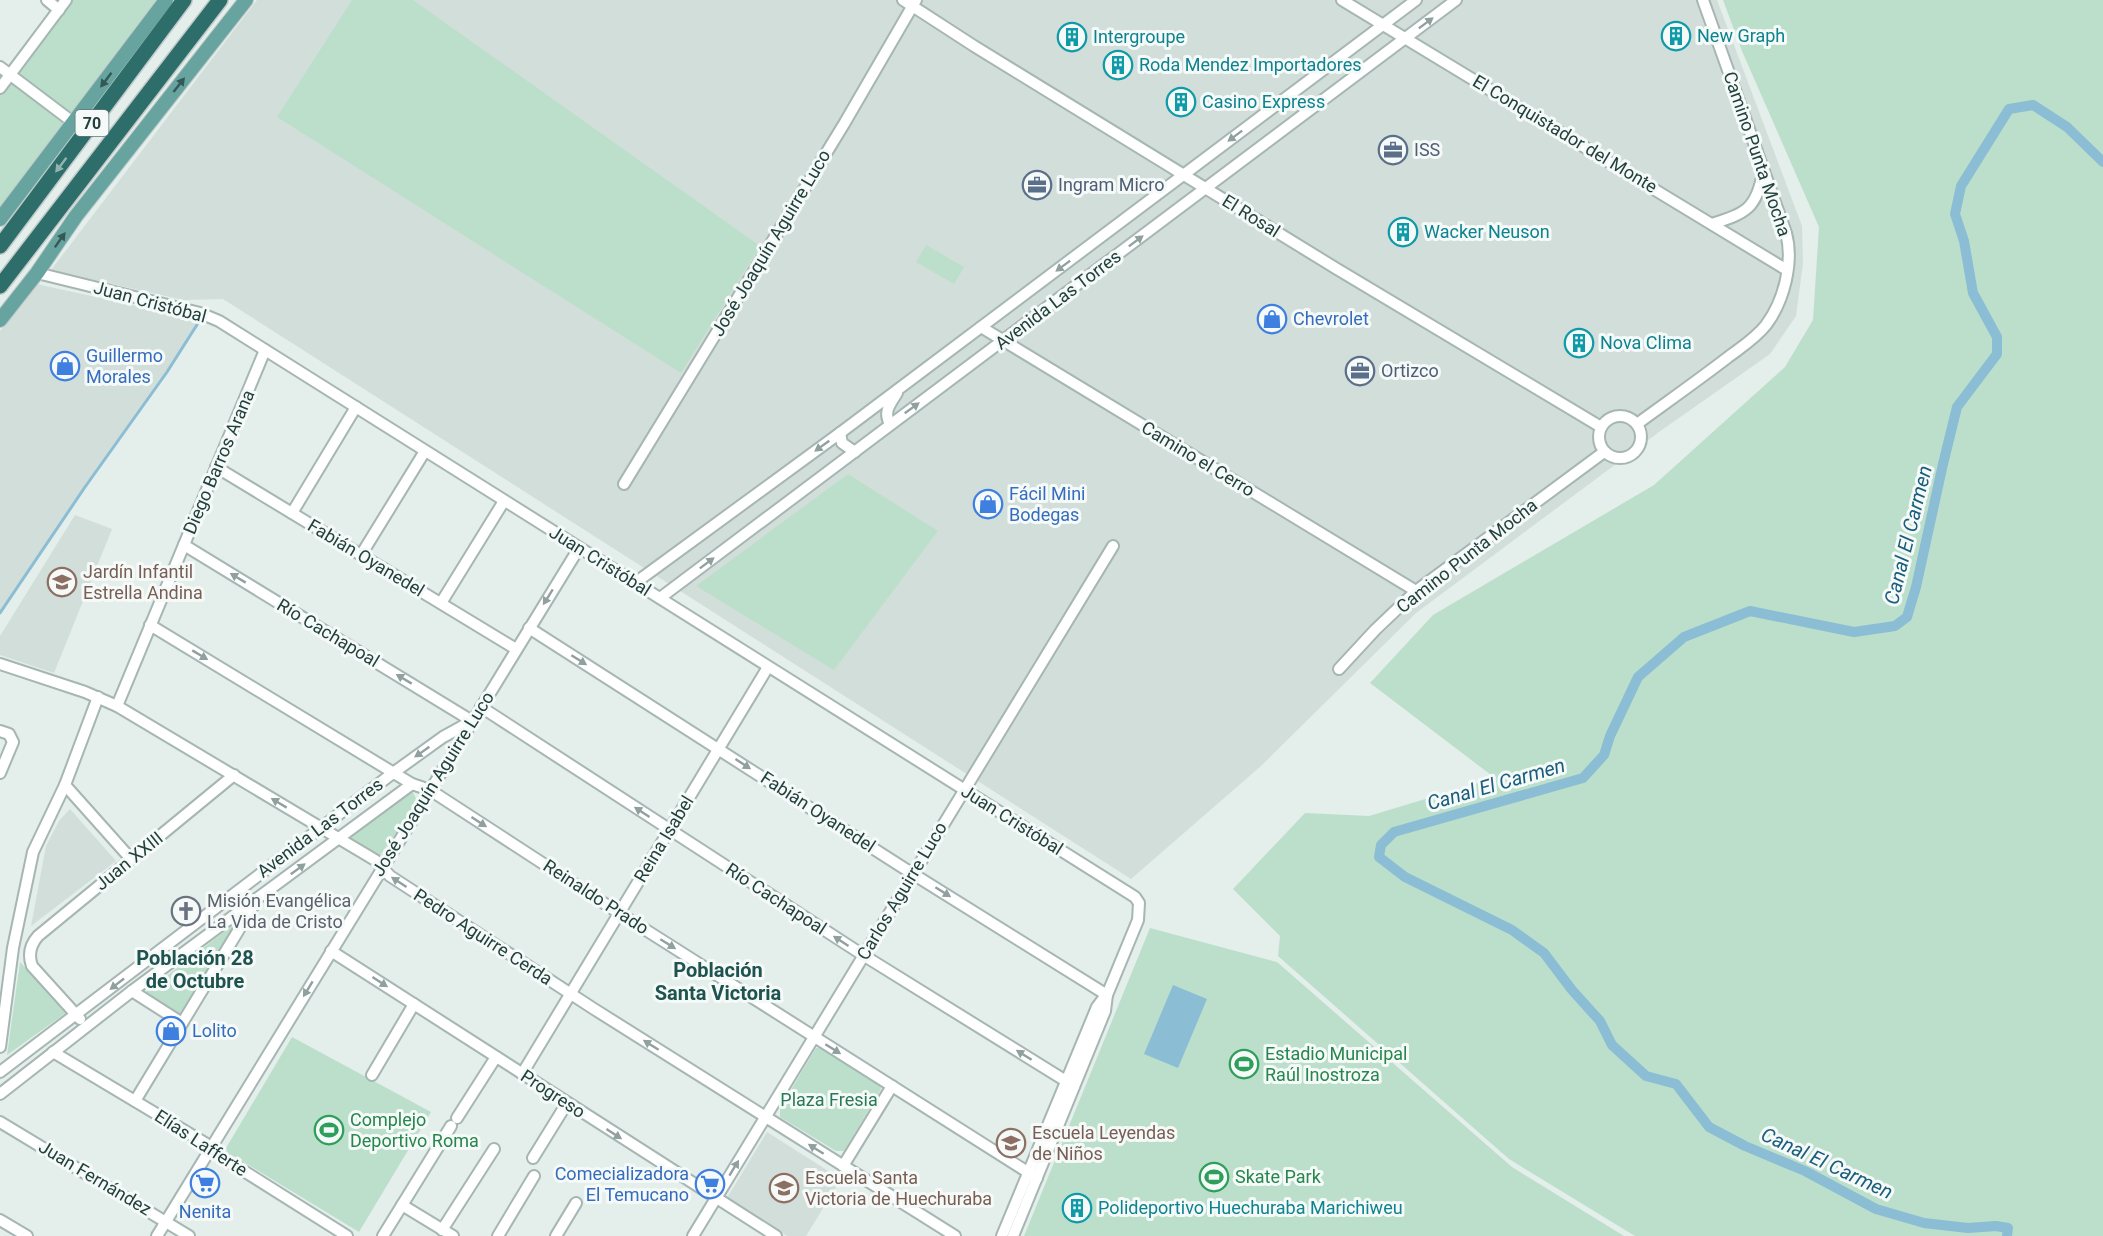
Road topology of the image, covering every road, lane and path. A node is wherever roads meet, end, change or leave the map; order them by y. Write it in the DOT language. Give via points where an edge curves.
graph roads {
  1 [pos="47,0"];
  2 [pos="66,0"];
  3 [pos="166,0"];
  4 [pos="184,0"];
  5 [pos="220,0"];
  6 [pos="246,0"];
  7 [pos="1342,0"];
  8 [pos="1416,0"];
  9 [pos="1456,0"];
  10 [pos="1703,0"];
  11 [pos="910,2"];
  12 [pos="59,10"];
  13 [pos="1383,25"];
  14 [pos="1406,38"];
  15 [pos="0,67"];
  16 [pos="10,74"];
  17 [pos="0,88"];
  18 [pos="74,123"];
  19 [pos="1763,172"];
  20 [pos="1184,175"];
  21 [pos="1206,189"];
  22 [pos="0,219"];
  23 [pos="1712,224"];
  24 [pos="0,246"];
  25 [pos="1787,270"];
  26 [pos="37,273"];
  27 [pos="0,286"];
  28 [pos="0,320"];
  29 [pos="981,327"];
  30 [pos="1003,341"];
  31 [pos="265,350"];
  32 [pos="900,387"];
  33 [pos="356,407"];
  34 [pos="890,424"];
  35 [pos="1637,424"];
  36 [pos="1601,427"];
  37 [pos="840,433"];
  38 [pos="425,451"];
  39 [pos="855,452"];
  40 [pos="1604,452"];
  41 [pos="216,467"];
  42 [pos="624,484"];
  43 [pos="504,501"];
  44 [pos="292,513"];
  45 [pos="184,545"];
  46 [pos="1113,546"];
  47 [pos="579,548"];
  48 [pos="361,555"];
  49 [pos="635,583"];
  50 [pos="1416,591"];
  51 [pos="660,598"];
  52 [pos="441,603"];
  53 [pos="150,625"];
  54 [pos="530,628"];
  55 [pos="516,649"];
  56 [pos="0,664"];
  57 [pos="768,667"];
  58 [pos="1339,669"];
  59 [pos="98,697"];
  60 [pos="117,706"];
  61 [pos="481,707"];
  62 [pos="472,721"];
  63 [pos="0,731"];
  64 [pos="719,748"];
  65 [pos="0,773"];
  66 [pos="393,773"];
  67 [pos="234,775"];
  68 [pos="412,784"];
  69 [pos="65,785"];
  70 [pos="964,789"];
  71 [pos="430,790"];
  72 [pos="321,828"];
  73 [pos="670,830"];
  74 [pos="339,838"];
  75 [pos="131,859"];
  76 [pos="382,867"];
  77 [pos="913,874"];
  78 [pos="258,897"];
  79 [pos="619,913"];
  80 [pos="331,951"];
  81 [pos="863,955"];
  82 [pos="132,991"];
  83 [pos="570,994"];
  84 [pos="1107,995"];
  85 [pos="414,1004"];
  86 [pos="77,1015"];
  87 [pos="182,1023"];
  88 [pos="86,1026"];
  89 [pos="814,1036"];
  90 [pos="0,1047"];
  91 [pos="53,1052"];
  92 [pos="496,1058"];
  93 [pos="0,1072"];
  94 [pos="522,1074"];
  95 [pos="372,1075"];
  96 [pos="1070,1084"];
  97 [pos="892,1086"];
  98 [pos="0,1094"];
  99 [pos="135,1101"];
  100 [pos="567,1103"];
  101 [pos="765,1117"];
  102 [pos="0,1122"];
  103 [pos="210,1148"];
  104 [pos="494,1149"];
  105 [pos="532,1158"];
  106 [pos="843,1166"];
  107 [pos="1033,1175"];
  108 [pos="534,1176"];
  109 [pos="715,1199"];
  110 [pos="576,1203"];
  111 [pos="402,1205"];
  112 [pos="0,1220"];
  113 [pos="166,1221"];
  114 [pos="442,1230"];
  115 [pos="27,1236"];
  116 [pos="157,1236"];
  117 [pos="189,1236"];
  118 [pos="347,1236"];
  119 [pos="383,1236"];
  120 [pos="453,1236"];
  121 [pos="498,1236"];
  122 [pos="556,1236"];
  123 [pos="693,1236"];
  124 [pos="776,1236"];
  125 [pos="955,1236"];
  126 [pos="1002,1236"];
  127 [pos="1013,1236"];
  1 -- 12 [label="street"];
  2 -- 12 [label="street"];
  3 -- 18 [label="main road, one-way"];
  4 -- 24 [label="highway, 70, one-way"];
  5 -- 27 [label="highway, 70"];
  26 -- 6 [label="main road, one-way" via="76,216"];
  7 -- 13 [label="street, El Conquistador del Monte"];
  8 -- 13 [label="street, Avenida Las Torres"];
  14 -- 9 [label="street, Avenida Las Torres, one-way"];
  10 -- 19 [label="street, Camino Punta Mocha"];
  11 -- 20 [label="street, El Rosal" via="974,46"];
  11 -- 42 [label="street, José Joaquín Aguirre Luco" via="829,148"];
  12 -- 16 [label="street"];
  13 -- 14 [label="street, El Conquistador del Monte"];
  13 -- 20 [label="street, Avenida Las Torres, one-way"];
  14 -- 21 [label="street, Avenida Las Torres"];
  14 -- 23 [label="street, El Conquistador del Monte"];
  15 -- 16 [label="street"];
  16 -- 17 [label="street"];
  16 -- 18 [label="street"];
  18 -- 22 [label="main road"];
  19 -- 23 [label="street" via="1759,194 1748,208"];
  19 -- 25 [label="street, Camino Punta Mocha" via="1789,244"];
  20 -- 21 [label="street, El Rosal"];
  20 -- 29 [label="street, Avenida Las Torres, one-way"];
  30 -- 21 [label="street, Avenida Las Torres, one-way"];
  21 -- 36 [label="street, El Rosal"];
  23 -- 25 [label="street, El Conquistador del Monte"];
  25 -- 35 [label="street, Camino Punta Mocha" via="1775,311 1757,335"];
  26 -- 28 [label="main road"];
  26 -- 31 [label="street, Juan Cristóbal" via="206,315"];
  29 -- 30 [label="street, Camino el Cerro"];
  29 -- 32 [label="street, Avenida Las Torres"];
  34 -- 30 [label="street, Avenida Las Torres, one-way"];
  30 -- 50 [label="street, Camino el Cerro"];
  31 -- 33 [label="street, Juan Cristóbal"];
  31 -- 41 [label="street, Diego Barros Arana"];
  32 -- 34 [label="street" via="887,410"];
  32 -- 37 [label="street, Avenida Las Torres"];
  33 -- 38 [label="street, Juan Cristóbal"];
  33 -- 44 [label="street"];
  34 -- 39 [label="street, Avenida Las Torres"];
  35 -- 36 [label="street" via="1618,416"];
  35 -- 40 [label="street" via="1641,438 1636,451 1617,459"];
  36 -- 40 [label="street" via="1599,440"];
  37 -- 39 [label="street" via="842,443"];
  37 -- 49 [label="street, Avenida Las Torres, one-way"];
  38 -- 43 [label="street, Juan Cristóbal"];
  38 -- 48 [label="street"];
  51 -- 39 [label="street, Avenida Las Torres, one-way"];
  40 -- 50 [label="street, Camino Punta Mocha"];
  41 -- 44 [label="street, Fabián Oyanedel"];
  41 -- 45 [label="street, Diego Barros Arana"];
  43 -- 47 [label="street, Juan Cristóbal"];
  43 -- 52 [label="street"];
  44 -- 48 [label="street, Fabián Oyanedel"];
  45 -- 53 [label="street, Diego Barros Arana"];
  62 -- 45 [label="street, Río Cachapoal, one-way"];
  46 -- 70 [label="street, Carlos Aguirre Luco"];
  47 -- 49 [label="street, Juan Cristóbal"];
  47 -- 54 [label="street, José Joaquín Aguirre Luco, one-way"];
  48 -- 52 [label="street, Fabián Oyanedel"];
  49 -- 51 [label="street, Juan Cristóbal"];
  50 -- 58 [label="street, Camino Punta Mocha"];
  51 -- 57 [label="street, Juan Cristóbal"];
  52 -- 55 [label="street, Fabián Oyanedel"];
  53 -- 60 [label="street, Diego Barros Arana"];
  53 -- 66 [label="street, Reinaldo Prado, one-way"];
  54 -- 55 [label="street, José Joaquín Aguirre Luco"];
  54 -- 64 [label="street, Fabián Oyanedel, one-way"];
  55 -- 61 [label="street, José Joaquín Aguirre Luco"];
  56 -- 59 [label="street, Pedro Aguirre Cerda"];
  57 -- 64 [label="street, Reina Isabel"];
  57 -- 70 [label="street, Juan Cristóbal"];
  59 -- 60 [label="street, Pedro Aguirre Cerda"];
  59 -- 69 [label="street"];
  60 -- 67 [label="street, Pedro Aguirre Cerda"];
  61 -- 62 [label="street, José Joaquín Aguirre Luco"];
  73 -- 61 [label="street, Río Cachapoal, one-way"];
  62 -- 66 [label="street, Avenida Las Torres, one-way"];
  62 -- 71 [label="street, José Joaquín Aguirre Luco"];
  63 -- 65 [label="street" via="9,734 13,742"];
  64 -- 73 [label="street, Reina Isabel"];
  64 -- 77 [label="street, Fabián Oyanedel, one-way"];
  66 -- 68 [label="street, Reinaldo Prado"];
  66 -- 72 [label="street, Avenida Las Torres"];
  72 -- 67 [label="street, Pedro Aguirre Cerda, one-way"];
  67 -- 75 [label="street, Juan XXIII"];
  68 -- 71 [label="street, Reinaldo Prado"];
  68 -- 74 [label="street, Avenida Las Torres"];
  69 -- 75 [label="street"];
  69 -- 90 [label="street" via="33,852 13,948"];
  70 -- 77 [label="street, Carlos Aguirre Luco"];
  70 -- 84 [label="street, Juan Cristóbal" via="1135,897 1139,903 1138,920"];
  71 -- 76 [label="street, José Joaquín Aguirre Luco"];
  71 -- 79 [label="street, Reinaldo Prado, one-way"];
  72 -- 74 [label="street, Pedro Aguirre Cerda"];
  72 -- 86 [label="street, Avenida Las Torres, one-way"];
  73 -- 79 [label="street, Reina Isabel"];
  81 -- 73 [label="street, Río Cachapoal, one-way"];
  74 -- 76 [label="street, Pedro Aguirre Cerda"];
  78 -- 74 [label="street, Avenida Las Torres, one-way"];
  75 -- 86 [label="street, Juan XXIII" via="38,936 31,950 32,966"];
  76 -- 80 [label="street, José Joaquín Aguirre Luco"];
  83 -- 76 [label="street, Pedro Aguirre Cerda, one-way"];
  77 -- 81 [label="street, Carlos Aguirre Luco"];
  77 -- 84 [label="street, Fabián Oyanedel, one-way"];
  78 -- 82 [label="street, Avenida Las Torres"];
  78 -- 87 [label="street"];
  79 -- 83 [label="street, Reina Isabel"];
  79 -- 89 [label="street, Reinaldo Prado, one-way"];
  80 -- 85 [label="street, Progreso, one-way"];
  80 -- 103 [label="street, José Joaquín Aguirre Luco, one-way"];
  81 -- 89 [label="street, Carlos Aguirre Luco"];
  96 -- 81 [label="street, Río Cachapoal, one-way"];
  82 -- 87 [label="street"];
  82 -- 88 [label="street, Avenida Las Torres"];
  83 -- 94 [label="street, Reina Isabel"];
  101 -- 83 [label="street, Pedro Aguirre Cerda, one-way"];
  84 -- 96 [label="street" via="1105,1011"];
  85 -- 92 [label="street, Progreso"];
  85 -- 95 [label="street"];
  86 -- 88 [label="street"];
  86 -- 93 [label="street, Avenida Las Torres"];
  87 -- 99 [label="street"];
  88 -- 91 [label="street, Avenida Las Torres"];
  89 -- 97 [label="street, Reinaldo Prado, one-way"];
  89 -- 101 [label="street, Carlos Aguirre Luco"];
  91 -- 98 [label="street, Avenida Las Torres"];
  91 -- 99 [label="street, Elías Lafferte"];
  92 -- 94 [label="street, Progreso"];
  92 -- 111 [label="street"];
  94 -- 100 [label="street, Progreso"];
  96 -- 107 [label="street"];
  97 -- 106 [label="street"];
  97 -- 107 [label="street, Reinaldo Prado"];
  99 -- 103 [label="street, Elías Lafferte"];
  100 -- 105 [label="street"];
  100 -- 109 [label="street, Progreso, one-way"];
  106 -- 101 [label="street, Pedro Aguirre Cerda, one-way"];
  109 -- 101 [label="street, Carlos Aguirre Luco, one-way"];
  102 -- 113 [label="street, Juan Fernández"];
  103 -- 113 [label="street, José Joaquín Aguirre Luco"];
  103 -- 118 [label="street, Elías Lafferte"];
  104 -- 114 [label="street"];
  106 -- 125 [label="street, Pedro Aguirre Cerda"];
  107 -- 126 [label="street"];
  107 -- 127 [label="street"];
  108 -- 121 [label="street"];
  109 -- 123 [label="street, Carlos Aguirre Luco"];
  109 -- 124 [label="street, Progreso"];
  110 -- 122 [label="street"];
  111 -- 114 [label="street"];
  111 -- 119 [label="street"];
  112 -- 115 [label="street"];
  113 -- 116 [label="street, José Joaquín Aguirre Luco"];
  113 -- 117 [label="street, Juan Fernández"];
  114 -- 120 [label="street"];
}
